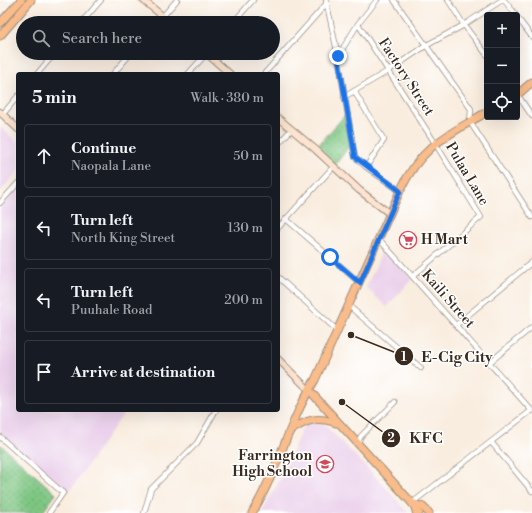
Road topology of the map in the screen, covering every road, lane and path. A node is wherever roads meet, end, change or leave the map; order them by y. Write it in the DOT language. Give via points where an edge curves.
graph roads {
  1 [pos="21,0"];
  2 [pos="31,0"];
  3 [pos="101,0"];
  4 [pos="143,0"];
  5 [pos="177,0"];
  6 [pos="253,0"];
  7 [pos="377,0"];
  8 [pos="394,0"];
  9 [pos="448,0"];
  10 [pos="503,0"];
  11 [pos="327,1"];
  12 [pos="513,12"];
  13 [pos="17,16"];
  14 [pos="88,16"];
  15 [pos="162,16"];
  16 [pos="239,16"];
  17 [pos="16,17"];
  18 [pos="520,21"];
  19 [pos="0,23"];
  20 [pos="358,24"];
  21 [pos="464,25"];
  22 [pos="0,36"];
  23 [pos="532,37"];
  24 [pos="427,45"];
  25 [pos="484,51"];
  26 [pos="280,55"];
  27 [pos="338,56"];
  28 [pos="50,60"];
  29 [pos="125,60"];
  30 [pos="201,60"];
  31 [pos="215,60"];
  32 [pos="276,60"];
  33 [pos="388,71"];
  34 [pos="39,72"];
  35 [pos="114,72"];
  36 [pos="190,72"];
  37 [pos="228,72"];
  38 [pos="266,72"];
  39 [pos="532,82"];
  40 [pos="354,91"];
  41 [pos="520,92"];
  42 [pos="344,97"];
  43 [pos="16,98"];
  44 [pos="520,98"];
  45 [pos="1,113"];
  46 [pos="484,114"];
  47 [pos="532,116"];
  48 [pos="280,120"];
  49 [pos="470,122"];
  50 [pos="16,127"];
  51 [pos="291,130"];
  52 [pos="280,142"];
  53 [pos="435,143"];
  54 [pos="334,166"];
  55 [pos="366,167"];
  56 [pos="16,185"];
  57 [pos="400,191"];
  58 [pos="0,203"];
  59 [pos="390,214"];
  60 [pos="532,217"];
  61 [pos="286,219"];
  62 [pos="280,226"];
  63 [pos="379,239"];
  64 [pos="532,262"];
  65 [pos="413,276"];
  66 [pos="280,279"];
  67 [pos="360,283"];
  68 [pos="350,306"];
  69 [pos="456,325"];
  70 [pos="532,326"];
  71 [pos="338,331"];
  72 [pos="280,361"];
  73 [pos="489,363"];
  74 [pos="421,368"];
  75 [pos="309,390"];
  76 [pos="395,402"];
  77 [pos="532,411"];
  78 [pos="215,412"];
  79 [pos="338,424"];
  80 [pos="290,431"];
  81 [pos="0,437"];
  82 [pos="491,442"];
  83 [pos="357,444"];
  84 [pos="532,491"];
  85 [pos="416,510"];
  86 [pos="49,513"];
  87 [pos="144,513"];
  88 [pos="252,513"];
  89 [pos="429,513"];
  1 -- 19 [label="main road"];
  2 -- 13 [label="main road"];
  3 -- 14 [label="street"];
  4 -- 15 [label="street"];
  5 -- 15 [label="street"];
  6 -- 16 [label="street"];
  7 -- 20 [label="street"];
  8 -- 24 [label="street"];
  9 -- 21 [label="street"];
  10 -- 12 [label="street"];
  10 -- 21 [label="street"];
  11 -- 26 [label="street"];
  11 -- 27 [label="street"];
  17 -- 22 [label="main road"];
  18 -- 23 [label="street"];
  20 -- 27 [label="street"];
  20 -- 33 [label="street, Factory Street"];
  21 -- 24 [label="street"];
  21 -- 25 [label="street"];
  24 -- 33 [label="street"];
  24 -- 49 [label="street" via="471,109"];
  27 -- 42 [label="street"];
  28 -- 34 [label="street"];
  29 -- 35 [label="street"];
  30 -- 36 [label="street"];
  31 -- 37 [label="street"];
  32 -- 38 [label="street"];
  33 -- 40 [label="street"];
  33 -- 53 [label="street, Factory Street"];
  39 -- 41 [label="main road"];
  40 -- 42 [label="street"];
  40 -- 55 [label="street" via="384,140"];
  42 -- 55 [label="street" via="355,157"];
  43 -- 45 [label="street"];
  44 -- 47 [label="street"];
  45 -- 50 [label="street"];
  46 -- 49 [label="main road"];
  48 -- 51 [label="street"];
  49 -- 53 [label="main road"];
  49 -- 60 [label="street"];
  51 -- 52 [label="street"];
  51 -- 54 [label="street"];
  53 -- 57 [label="main road" via="414,165"];
  53 -- 65 [label="street, Pulaa Lane" via="481,217"];
  54 -- 59 [label="street"];
  54 -- 61 [label="street"];
  55 -- 57 [label="street"];
  56 -- 58 [label="street"];
  57 -- 59 [label="main road"];
  59 -- 63 [label="main road"];
  61 -- 62 [label="street"];
  61 -- 67 [label="street"];
  63 -- 65 [label="street, Kaili Street"];
  63 -- 67 [label="main road"];
  64 -- 69 [label="street"];
  65 -- 69 [label="street, Kaili Street"];
  66 -- 71 [label="street"];
  67 -- 68 [label="main road"];
  68 -- 71 [label="main road"];
  68 -- 74 [label="street"];
  69 -- 73 [label="street, Kaili Street"];
  70 -- 73 [label="street"];
  71 -- 75 [label="main road"];
  72 -- 75 [label="street"];
  73 -- 77 [label="street, Kaili Street"];
  75 -- 79 [label="main road"];
  75 -- 80 [label="main road"];
  76 -- 83 [label="street" via="361,436"];
  77 -- 82 [label="street"];
  78 -- 87 [label="street" via="197,443 151,489"];
  79 -- 80 [label="main road" via="312,418"];
  79 -- 83 [label="main road"];
  80 -- 88 [label="main road" via="271,478"];
  81 -- 86 [label="street" via="63,493"];
  82 -- 84 [label="street"];
  82 -- 85 [label="street"];
  83 -- 85 [label="main road"];
  85 -- 89 [label="main road" via="423,507"];
}
